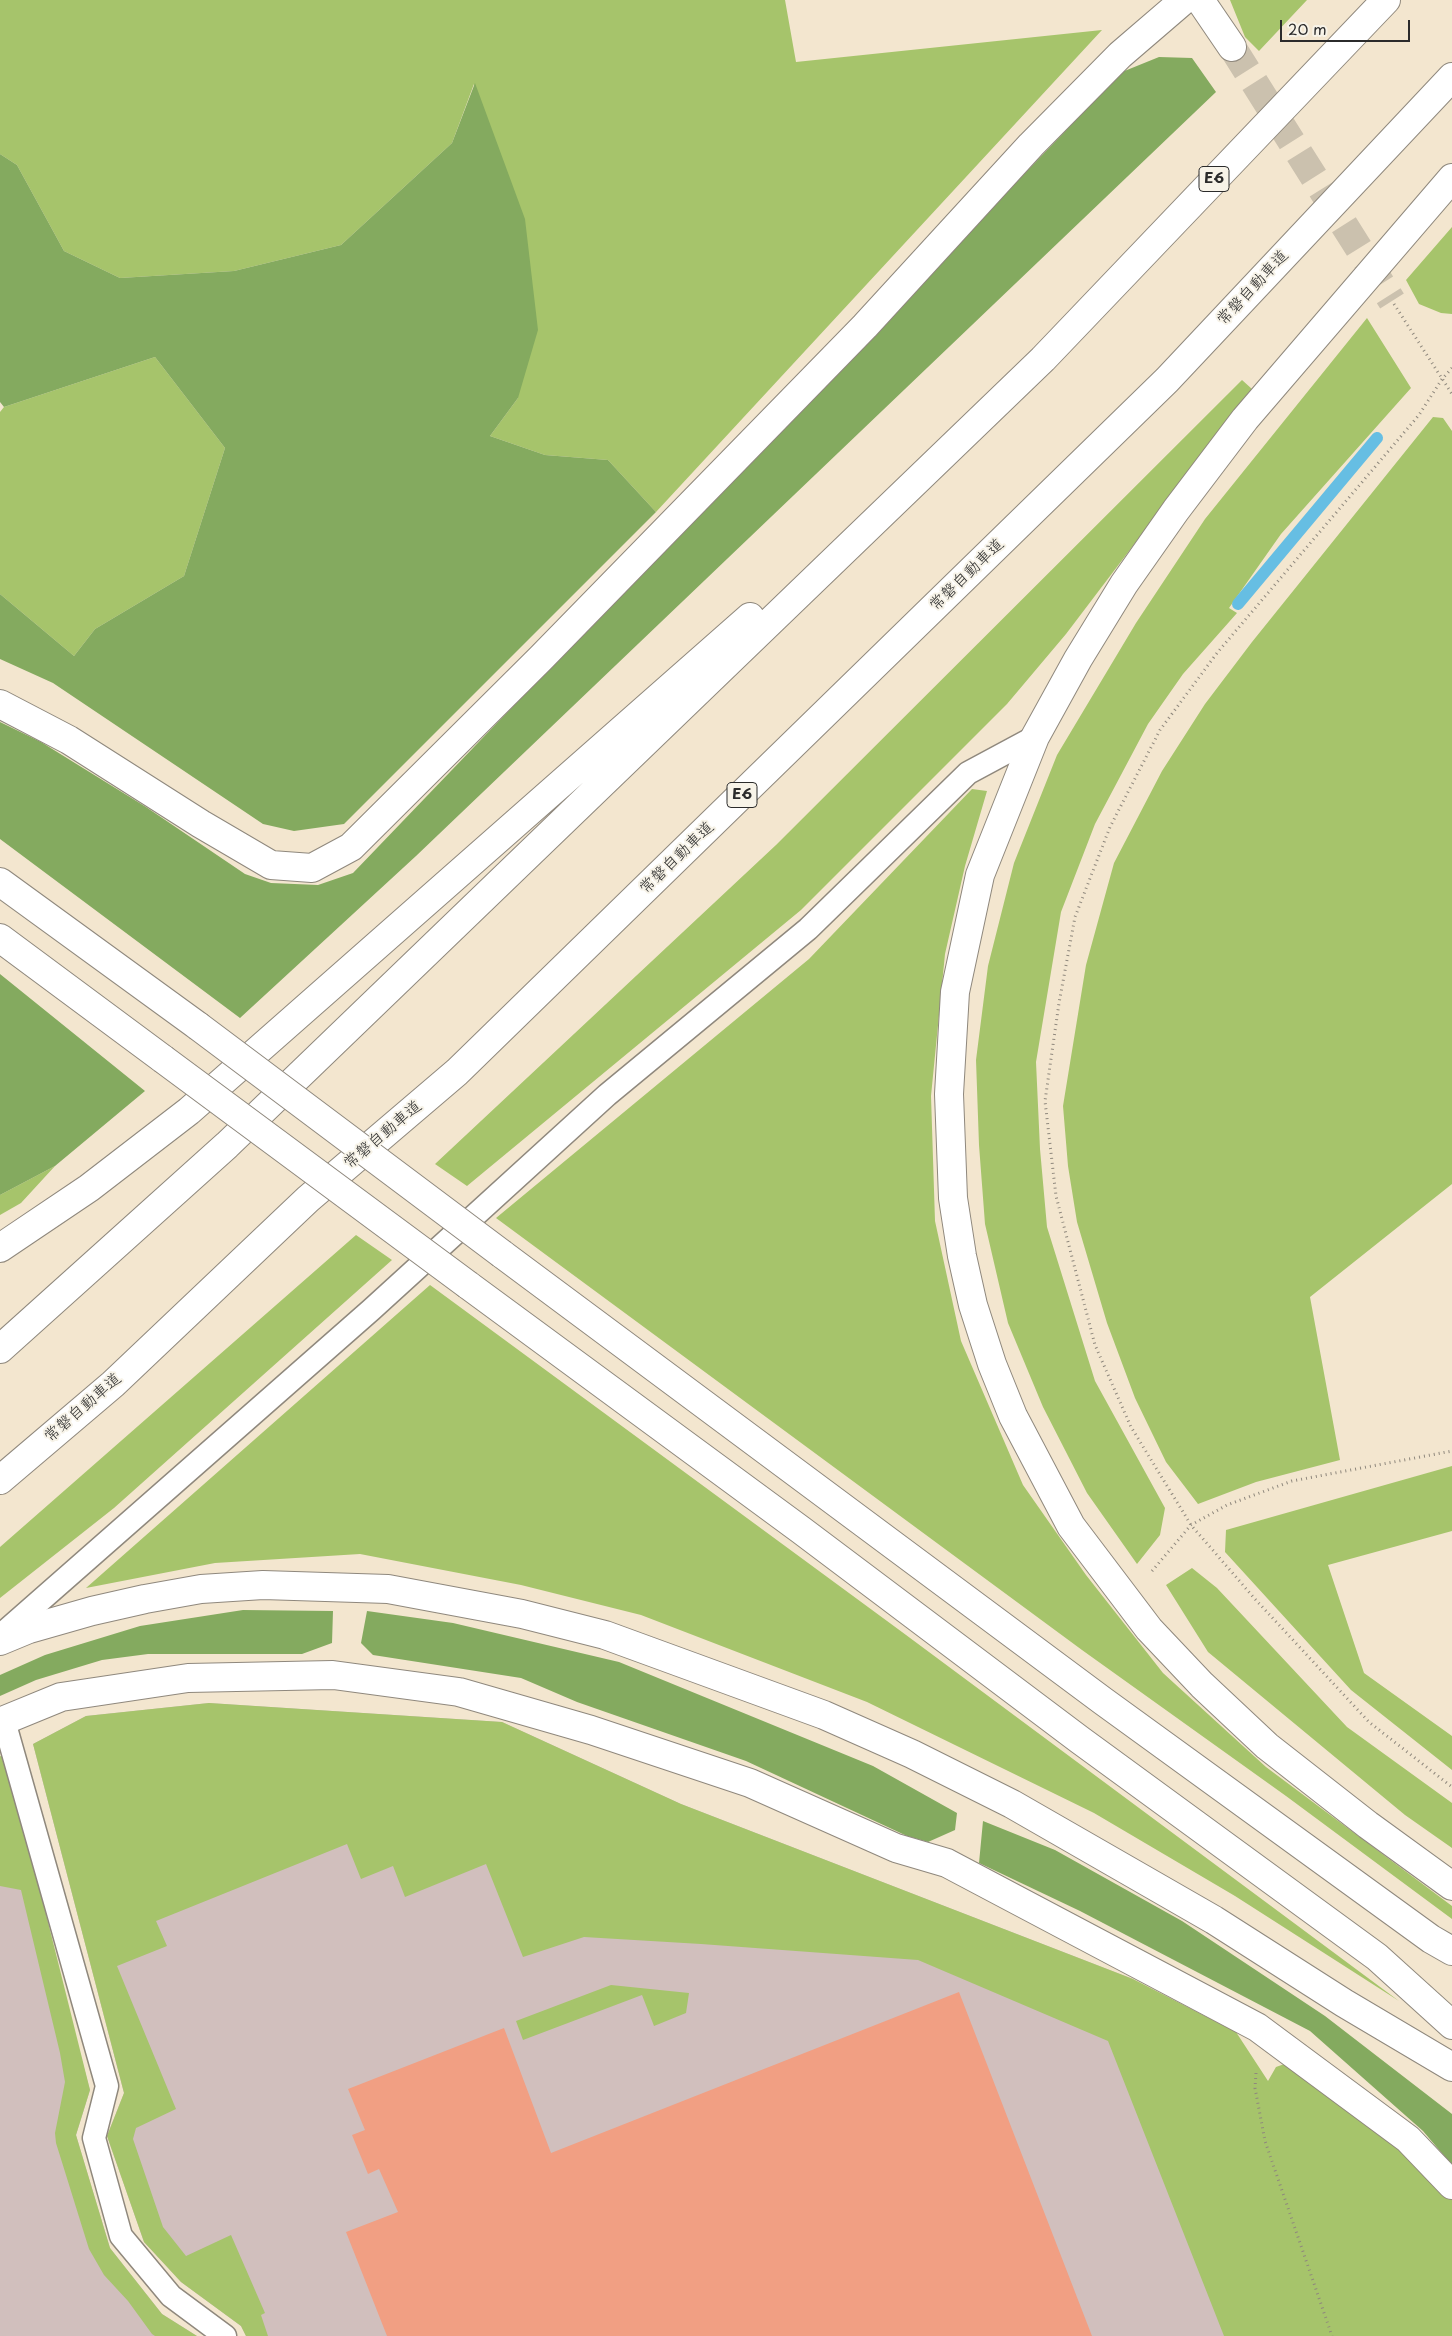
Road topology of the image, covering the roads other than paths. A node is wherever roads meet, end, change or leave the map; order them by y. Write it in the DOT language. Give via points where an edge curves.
graph roads {
  1 [pos="1184,0"];
  2 [pos="1200,0"];
  3 [pos="1386,0"];
  4 [pos="1232,48"];
  5 [pos="1452,77"];
  6 [pos="1452,178"];
  7 [pos="1043,359"];
  8 [pos="0,704"];
  9 [pos="1035,737"];
  10 [pos="0,882"];
  11 [pos="0,938"];
  12 [pos="0,1248"];
  13 [pos="0,1350"];
  14 [pos="0,1480"];
  15 [pos="0,1636"];
  16 [pos="0,1641"];
  17 [pos="2,1722"];
  18 [pos="1452,1886"];
  19 [pos="1452,1951"];
  20 [pos="1452,2025"];
  21 [pos="1452,2067"];
  22 [pos="1452,2185"];
  23 [pos="225,2336"];
  1 -- 8 [label="main road" via="1120,55 1031,145 858,333 351,847 312,868 271,864 201,824 69,740"];
  2 -- 4 [label="main road"];
  3 -- 7 [label="main road, E6"];
  5 -- 14 [label="main road, 常磐自動車道 / E6" via="1167,380 457,1072 308,1199 113,1384"];
  6 -- 9 [label="main road" via="1245,419 1176,510 1124,584"];
  7 -- 12 [label="main road" via="189,1111 89,1188"];
  7 -- 13 [label="main road, E6" via="227,1145"];
  9 -- 15 [label="lane" via="968,773 808,929 607,1095 371,1310"];
  9 -- 18 [label="main road" via="980,875 955,992 950,1048 948,1094 953,1198 973,1305 992,1364 1012,1416 1071,1526 1149,1629 1267,1746"];
  10 -- 19 [label="main road, bridge" via="198,1026 1103,1702"];
  11 -- 20 [label="main road, bridge" via="1377,1957"];
  16 -- 21 [label="main road" via="74,1616 145,1599 201,1589 263,1585 388,1589 522,1614 605,1635 824,1715 912,1754 1003,1800 1214,1920"];
  17 -- 22 [label="main road" via="61,1697 188,1678 333,1675 460,1692 591,1730 750,1783 896,1848 947,1863 1257,2028 1408,2139"];
  17 -- 23 [label="lane" via="107,2086 94,2138 121,2236 172,2296"];
}
